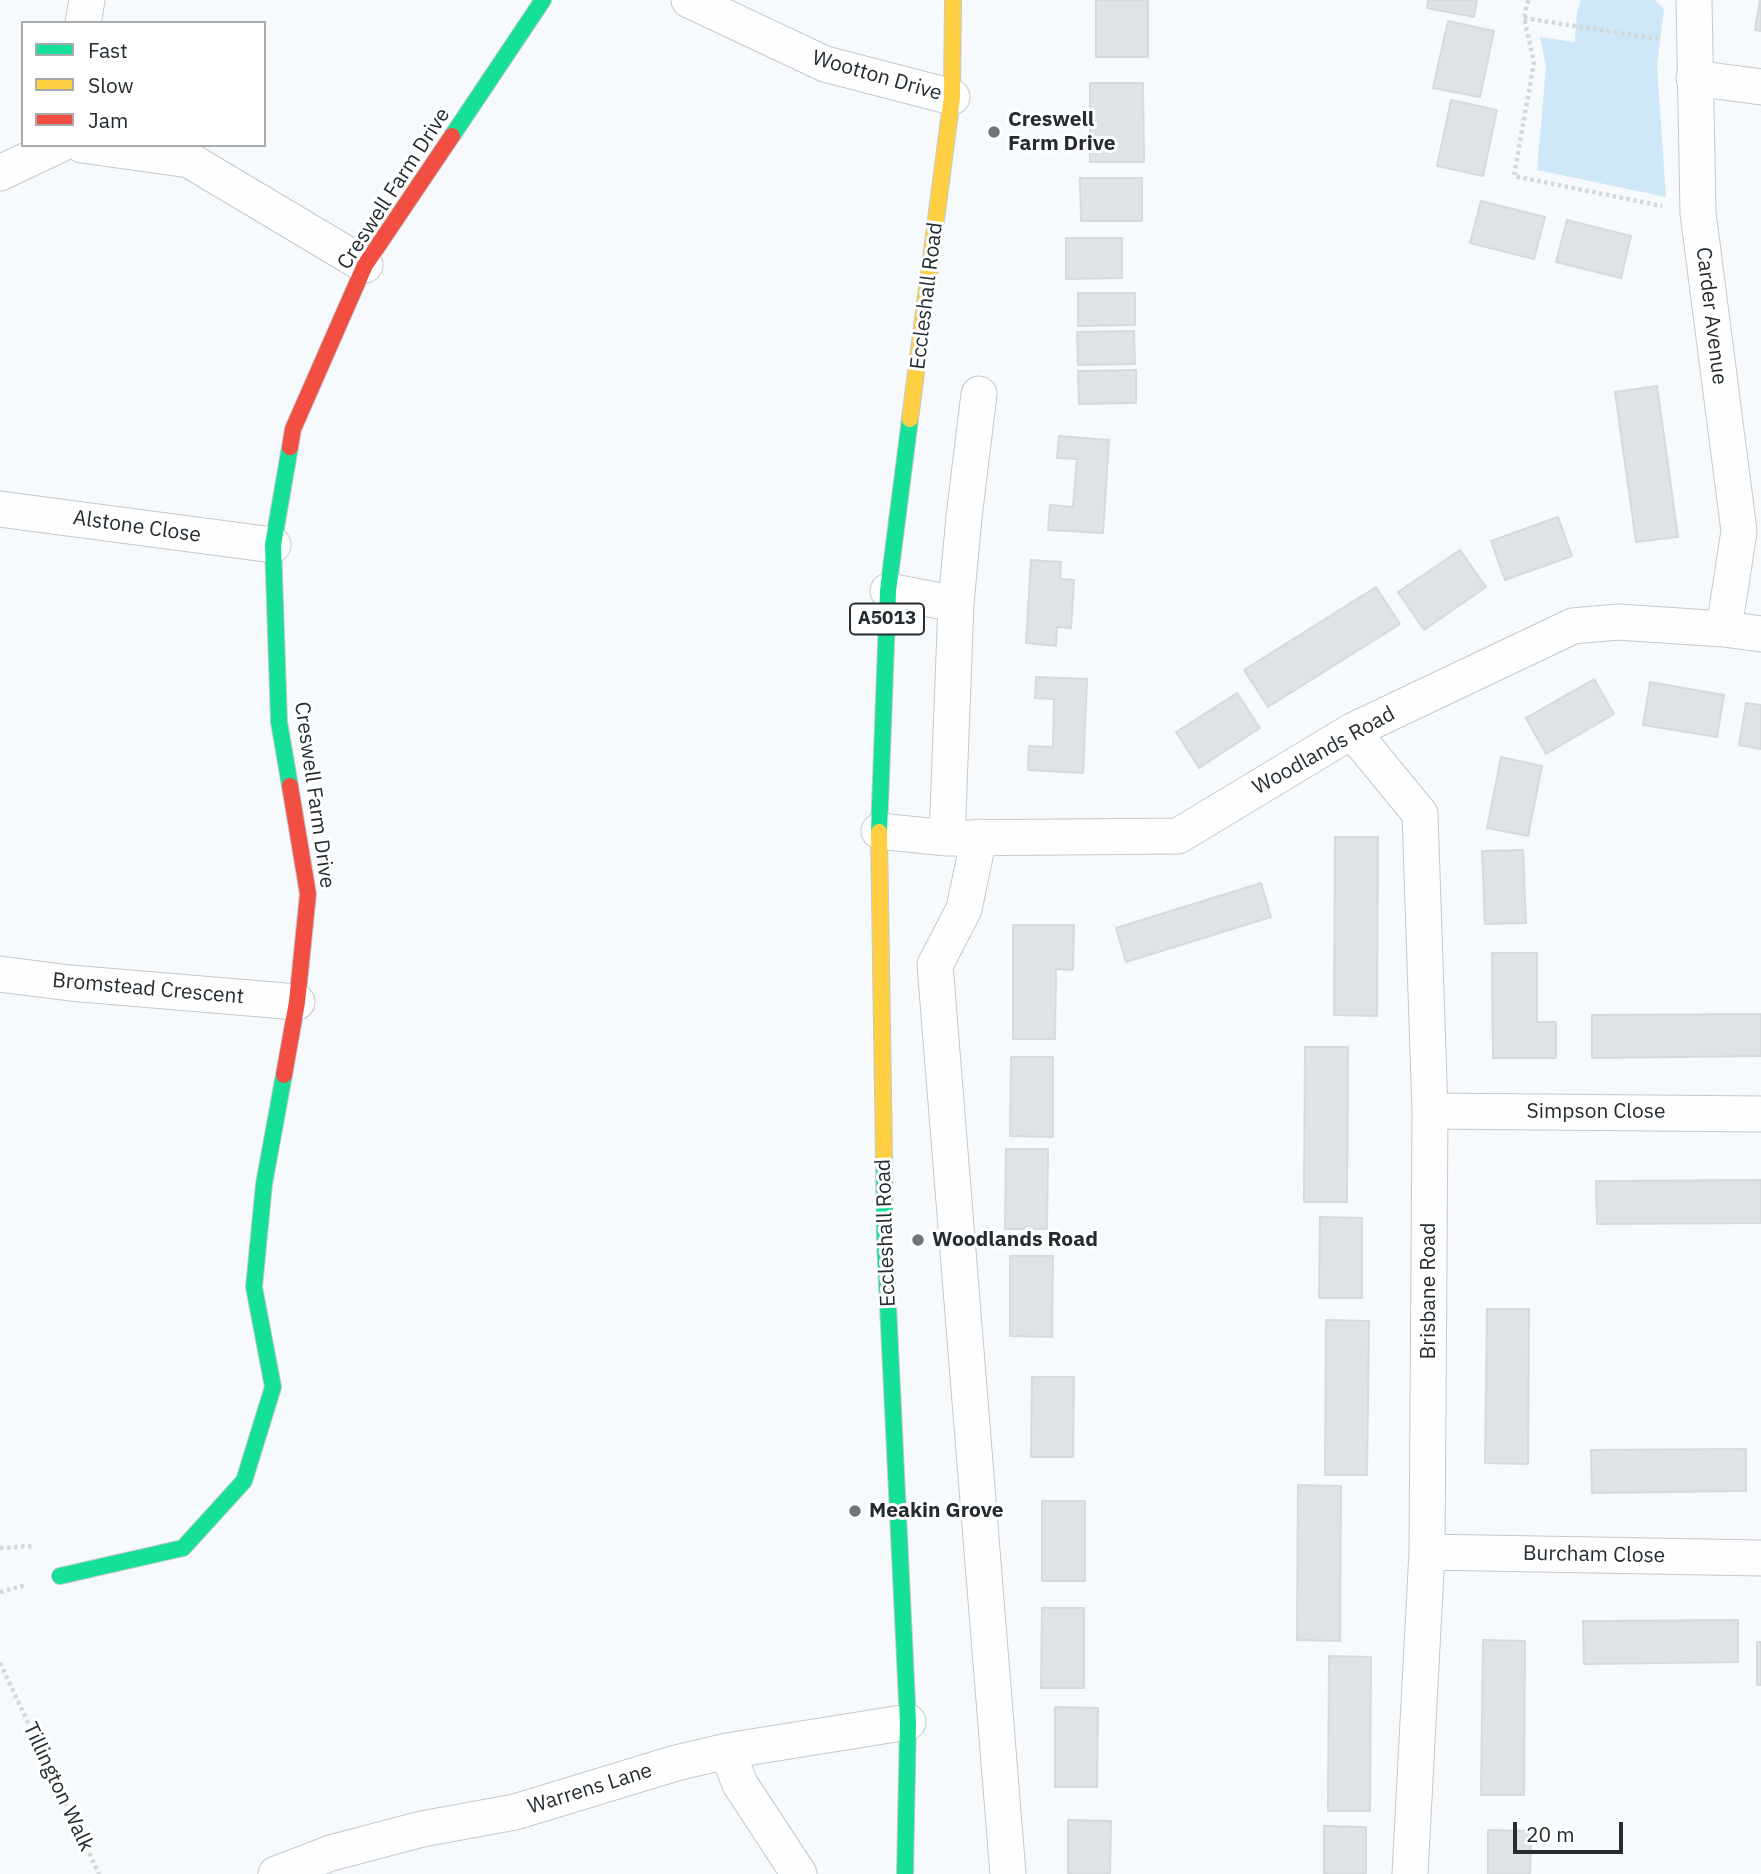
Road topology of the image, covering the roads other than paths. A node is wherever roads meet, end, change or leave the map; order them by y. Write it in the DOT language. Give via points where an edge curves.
graph roads {
  1 [pos="87,0"];
  2 [pos="543,0"];
  3 [pos="689,0"];
  4 [pos="953,0"];
  5 [pos="1694,0"];
  6 [pos="83,21"];
  7 [pos="1694,61"];
  8 [pos="1761,87"];
  9 [pos="952,97"];
  10 [pos="55,147"];
  11 [pos="96,147"];
  12 [pos="0,173"];
  13 [pos="365,265"];
  14 [pos="979,394"];
  15 [pos="0,509"];
  16 [pos="273,545"];
  17 [pos="888,592"];
  18 [pos="956,604"];
  19 [pos="1724,629"];
  20 [pos="1761,634"];
  21 [pos="1352,731"];
  22 [pos="879,831"];
  23 [pos="963,837"];
  24 [pos="0,974"];
  25 [pos="297,1002"];
  26 [pos="1430,1111"];
  27 [pos="1761,1114"];
  28 [pos="1427,1552"];
  29 [pos="1761,1558"];
  30 [pos="60,1576"];
  31 [pos="908,1722"];
  32 [pos="727,1751"];
  33 [pos="276,1874"];
  34 [pos="799,1874"];
  35 [pos="905,1874"];
  36 [pos="1008,1874"];
  37 [pos="1410,1874"];
  1 -- 6 [label="street"];
  2 -- 13 [label="main road, Creswell Farm Drive"];
  3 -- 9 [label="street, Wootton Drive" via="825,64"];
  4 -- 9 [label="main road, Eccleshall Road / A5013"];
  5 -- 7 [label="street, Carder Avenue"];
  7 -- 8 [label="street"];
  7 -- 19 [label="street, Carder Avenue" via="1698,214 1739,531"];
  9 -- 17 [label="main road, Eccleshall Road / A5013"];
  10 -- 12 [label="street"];
  11 -- 13 [label="street" via="189,160"];
  13 -- 16 [label="main road, Creswell Farm Drive" via="293,429"];
  14 -- 18 [label="street"];
  15 -- 16 [label="street, Alstone Close"];
  16 -- 25 [label="main road, Creswell Farm Drive" via="279,722 308,894"];
  17 -- 18 [label="street"];
  17 -- 22 [label="main road, Eccleshall Road / A5013"];
  18 -- 23 [label="street"];
  19 -- 20 [label="street, Woodlands Road"];
  19 -- 21 [label="street, Woodlands Road" via="1618,622 1573,626"];
  21 -- 23 [label="street, Woodlands Road" via="1178,836"];
  21 -- 26 [label="street, Brisbane Road" via="1420,814"];
  22 -- 23 [label="street, Woodlands Road"];
  22 -- 31 [label="main road, Eccleshall Road / A5013" via="885,1243"];
  23 -- 36 [label="street" via="964,909 935,965"];
  24 -- 25 [label="street, Bromstead Crescent"];
  25 -- 30 [label="main road, Creswell Farm Drive" via="264,1184 254,1287 273,1387 244,1481 183,1548"];
  26 -- 27 [label="street, Simpson Close"];
  26 -- 28 [label="street, Brisbane Road"];
  28 -- 29 [label="street, Burcham Close"];
  28 -- 37 [label="street, Brisbane Road"];
  31 -- 32 [label="street, Warrens Lane"];
  31 -- 35 [label="main road, Eccleshall Road / A5013"];
  32 -- 33 [label="street, Warrens Lane" via="515,1812 422,1829 331,1853"];
  32 -- 34 [label="street" via="740,1784"];
}
